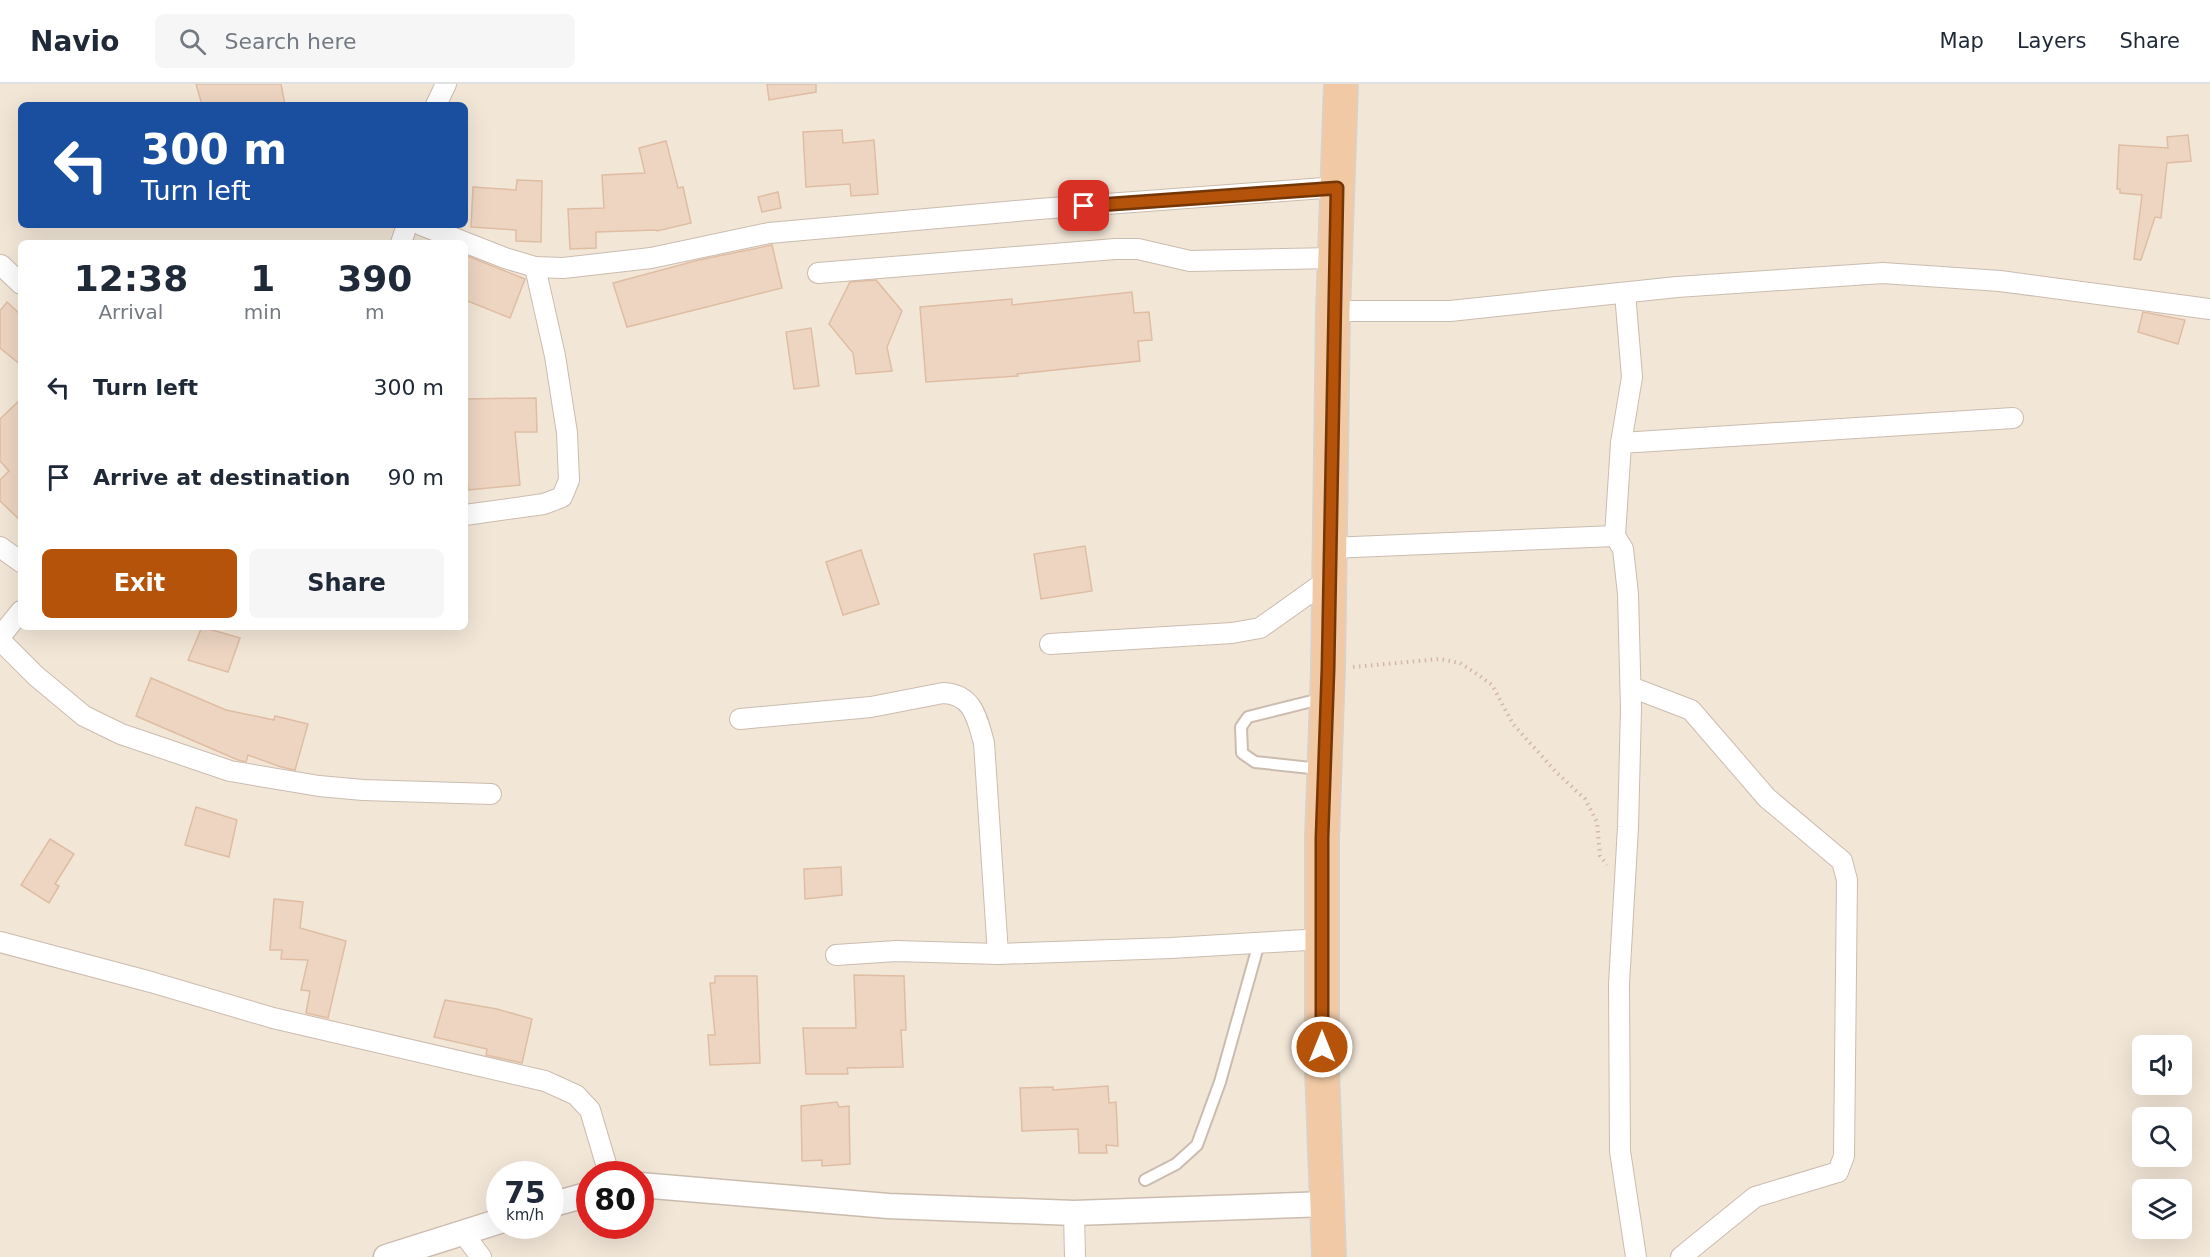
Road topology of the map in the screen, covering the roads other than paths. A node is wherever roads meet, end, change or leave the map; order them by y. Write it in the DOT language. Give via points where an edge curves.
graph roads {
  1 [pos="446,84"];
  2 [pos="1341,84"];
  3 [pos="437,102"];
  4 [pos="1337,188"];
  5 [pos="429,228"];
  6 [pos="459,240"];
  7 [pos="468,243"];
  8 [pos="1335,258"];
  9 [pos="1,265"];
  10 [pos="535,267"];
  11 [pos="818,273"];
  12 [pos="18,281"];
  13 [pos="1625,293"];
  14 [pos="2210,309"];
  15 [pos="1333,311"];
  16 [pos="2013,418"];
  17 [pos="1621,443"];
  18 [pos="468,515"];
  19 [pos="1615,536"];
  20 [pos="0,547"];
  21 [pos="18,560"];
  22 [pos="1330,563"];
  23 [pos="18,615"];
  24 [pos="0,639"];
  25 [pos="1050,644"];
  26 [pos="1328,683"];
  27 [pos="1630,687"];
  28 [pos="740,719"];
  29 [pos="1324,770"];
  30 [pos="491,794"];
  31 [pos="1323,939"];
  32 [pos="0,942"];
  33 [pos="1259,943"];
  34 [pos="998,954"];
  35 [pos="836,955"];
  36 [pos="605,1161"];
  37 [pos="1145,1180"];
  38 [pos="654,1186"];
  39 [pos="1327,1204"];
  40 [pos="1074,1213"];
  41 [pos="486,1226"];
  42 [pos="463,1233"];
  43 [pos="386,1257"];
  44 [pos="481,1257"];
  45 [pos="1075,1257"];
  46 [pos="1329,1257"];
  47 [pos="1636,1257"];
  48 [pos="1681,1257"];
  1 -- 3 [label="street"];
  2 -- 4 [label="highway"];
  4 -- 8 [label="highway"];
  4 -- 10 [label="street" via="769,233 651,258 564,268"];
  5 -- 6 [label="street"];
  7 -- 10 [label="street"];
  8 -- 11 [label="street" via="1190,261 1138,249 1115,249"];
  8 -- 15 [label="highway"];
  9 -- 12 [label="street"];
  10 -- 18 [label="street" via="555,356 567,433 569,480 562,497 544,504"];
  13 -- 14 [label="street" via="1882,273 2000,281"];
  13 -- 15 [label="street" via="1450,311"];
  13 -- 17 [label="street" via="1632,377"];
  15 -- 22 [label="highway"];
  16 -- 17 [label="street"];
  17 -- 19 [label="street"];
  19 -- 22 [label="street"];
  19 -- 27 [label="street" via="1623,549 1628,594"];
  20 -- 21 [label="street"];
  22 -- 25 [label="street" via="1260,628"];
  22 -- 26 [label="highway"];
  23 -- 24 [label="street"];
  24 -- 30 [label="street" via="84,716 121,734 230,771 341,788"];
  26 -- 29 [label="highway"];
  26 -- 29 [label="lane" via="1248,717 1241,727 1242,753 1255,762"];
  27 -- 47 [label="street" via="1619,984 1620,1150"];
  27 -- 48 [label="street" via="1691,710 1767,798 1842,861 1847,880 1844,1156 1838,1172 1755,1197"];
  28 -- 34 [label="street" via="871,707 943,693 953,693 969,704 978,718 984,742"];
  29 -- 31 [label="highway"];
  31 -- 33 [label="street"];
  31 -- 39 [label="highway"];
  32 -- 36 [label="street" via="273,1018 545,1081 576,1095 590,1110"];
  33 -- 34 [label="street"];
  33 -- 37 [label="lane" via="1220,1082 1197,1145 1176,1164"];
  34 -- 35 [label="street" via="896,951"];
  38 -- 40 [label="street" via="888,1206"];
  39 -- 40 [label="street"];
  39 -- 46 [label="highway"];
  40 -- 45 [label="street"];
  41 -- 42 [label="street"];
  42 -- 43 [label="street"];
  42 -- 44 [label="street"];
}
